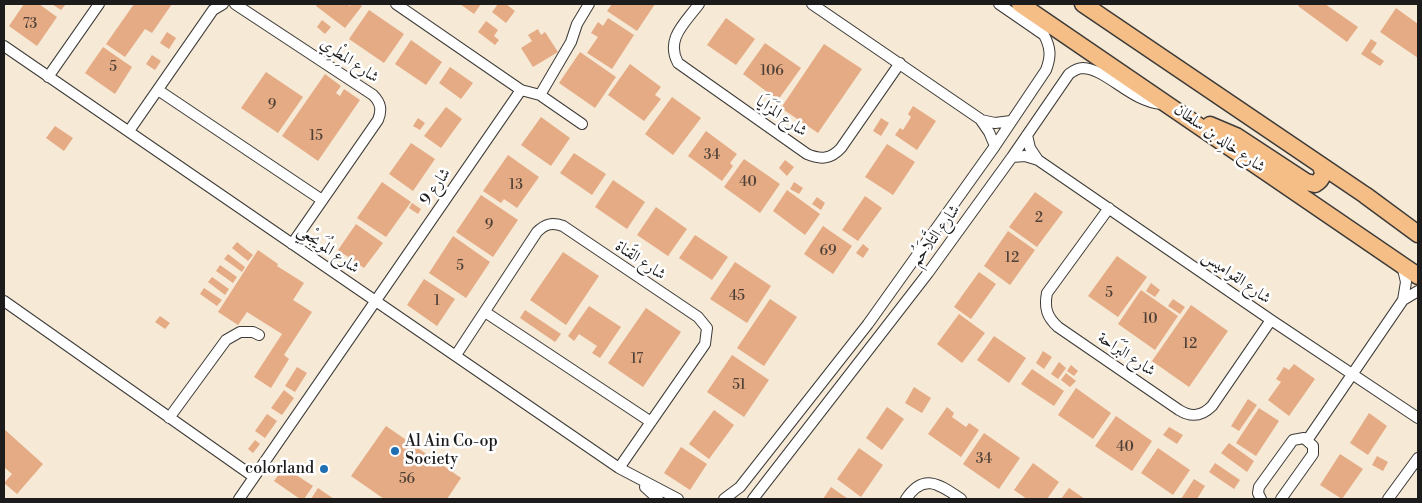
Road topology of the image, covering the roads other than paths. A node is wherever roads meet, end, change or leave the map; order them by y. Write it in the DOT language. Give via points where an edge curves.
graph roads {
  1 [pos="99,4"];
  2 [pos="223,4"];
  3 [pos="235,4"];
  4 [pos="396,4"];
  5 [pos="589,4"];
  6 [pos="699,4"];
  7 [pos="812,4"];
  8 [pos="1000,4"];
  9 [pos="1020,4"];
  10 [pos="1083,4"];
  11 [pos="4,46"];
  12 [pos="900,63"];
  13 [pos="48,77"];
  14 [pos="158,90"];
  15 [pos="521,90"];
  16 [pos="540,95"];
  17 [pos="1170,105"];
  18 [pos="980,119"];
  19 [pos="1011,121"];
  20 [pos="1193,122"];
  21 [pos="582,124"];
  22 [pos="129,131"];
  23 [pos="1027,135"];
  24 [pos="995,146"];
  25 [pos="1012,157"];
  26 [pos="1038,160"];
  27 [pos="1320,165"];
  28 [pos="322,200"];
  29 [pos="1109,208"];
  30 [pos="1418,234"];
  31 [pos="292,244"];
  32 [pos="1402,264"];
  33 [pos="1418,276"];
  34 [pos="1418,292"];
  35 [pos="1403,300"];
  36 [pos="4,301"];
  37 [pos="375,301"];
  38 [pos="485,312"];
  39 [pos="1271,320"];
  40 [pos="259,335"];
  41 [pos="456,355"];
  42 [pos="1353,374"];
  43 [pos="168,418"];
  44 [pos="1418,418"];
  45 [pos="651,422"];
  46 [pos="1308,439"];
  47 [pos="1418,458"];
  48 [pos="619,468"];
  49 [pos="254,477"];
  50 [pos="636,478"];
  51 [pos="239,499"];
  52 [pos="658,499"];
  53 [pos="678,499"];
  54 [pos="724,499"];
  55 [pos="753,499"];
  56 [pos="906,499"];
  57 [pos="961,499"];
  58 [pos="1261,499"];
  59 [pos="1281,499"];
  60 [pos="1388,499"];
  1 -- 13 [label="street"];
  2 -- 14 [label="street" via="213,10"];
  3 -- 28 [label="street, شارع المِطْرِي" via="378,100 381,114 378,120"];
  4 -- 15 [label="street"];
  5 -- 16 [label="street"];
  6 -- 12 [label="street, شارع المَزَايَا" via="674,38 672,47 678,63 816,158 835,155 842,148"];
  7 -- 12 [label="street"];
  8 -- 19 [label="street, شارع التَّلاَحُم" via="1044,35 1051,51 1046,70"];
  9 -- 17 [label="main road, شارع خالِد بن سلطان"];
  10 -- 27 [label="main road"];
  11 -- 13 [label="street, شارع المُوَيجْعِي"];
  12 -- 18 [label="street"];
  13 -- 22 [label="street, شارع المُوَيجْعِي"];
  14 -- 22 [label="street"];
  14 -- 28 [label="street"];
  15 -- 16 [label="street"];
  15 -- 37 [label="street, شارع 9"];
  16 -- 21 [label="street"];
  17 -- 20 [label="main road, شارع خالِد بن سلطان"];
  17 -- 23 [label="street, شارع التَّلاَحُم" via="1135,97 1093,70 1082,68 1062,80"];
  18 -- 19 [label="street" via="995,123"];
  18 -- 24 [label="street"];
  19 -- 24 [label="street, شارع التَّلاَحُم"];
  20 -- 27 [label="main road" via="1226,130 1306,182 1319,182 1323,174"];
  20 -- 32 [label="main road, شارع خالِد بن سلطان"];
  22 -- 31 [label="street, شارع المُوَيجْعِي"];
  23 -- 25 [label="street, شارع التَّلاَحُم"];
  23 -- 26 [label="street"];
  24 -- 54 [label="street, شارع التَّلاَحُم" via="868,324 740,487"];
  25 -- 26 [label="street, شارع القواميس"];
  25 -- 55 [label="street, شارع التَّلاَحُم" via="922,281"];
  26 -- 29 [label="street, شارع القواميس"];
  27 -- 30 [label="main road"];
  28 -- 31 [label="street, شارع المِطْرِي"];
  29 -- 39 [label="street, شارع القواميس"];
  29 -- 39 [label="street, شارع البَرَاحة" via="1047,293 1046,312 1058,327 1179,410 1193,416 1212,406"];
  31 -- 37 [label="street, شارع المُوَيجْعِي"];
  32 -- 33 [label="main road, شارع خالِد بن سلطان"];
  32 -- 35 [label="street" via="1406,282"];
  34 -- 35 [label="street"];
  35 -- 42 [label="street"];
  36 -- 43 [label="street"];
  37 -- 41 [label="street, شارع المُوَيجْعِي"];
  37 -- 49 [label="street, شارع 9"];
  38 -- 41 [label="street, شارع القَناة"];
  38 -- 45 [label="street"];
  38 -- 45 [label="street, شارع القَناة" via="537,232 549,224 562,226 698,317 707,328 705,344"];
  39 -- 42 [label="street, شارع القواميس"];
  40 -- 43 [label="street" via="240,332 226,340"];
  41 -- 48 [label="street, شارع المُوَيجْعِي"];
  42 -- 44 [label="street, شارع القواميس"];
  42 -- 46 [label="street"];
  43 -- 49 [label="street"];
  45 -- 48 [label="street, شارع القَناة"];
  46 -- 58 [label="street" via="1300,437 1293,440 1259,487"];
  46 -- 59 [label="street" via="1313,446 1313,454"];
  47 -- 60 [label="street"];
  48 -- 50 [label="street, شارع المُوَيجْعِي"];
  49 -- 51 [label="street, شارع 9"];
  50 -- 52 [label="street, شارع المُوَيجْعِي"];
  50 -- 53 [label="street, شارع المُوَيجْعِي"];
  56 -- 57 [label="street" via="916,487 933,483"];
}
